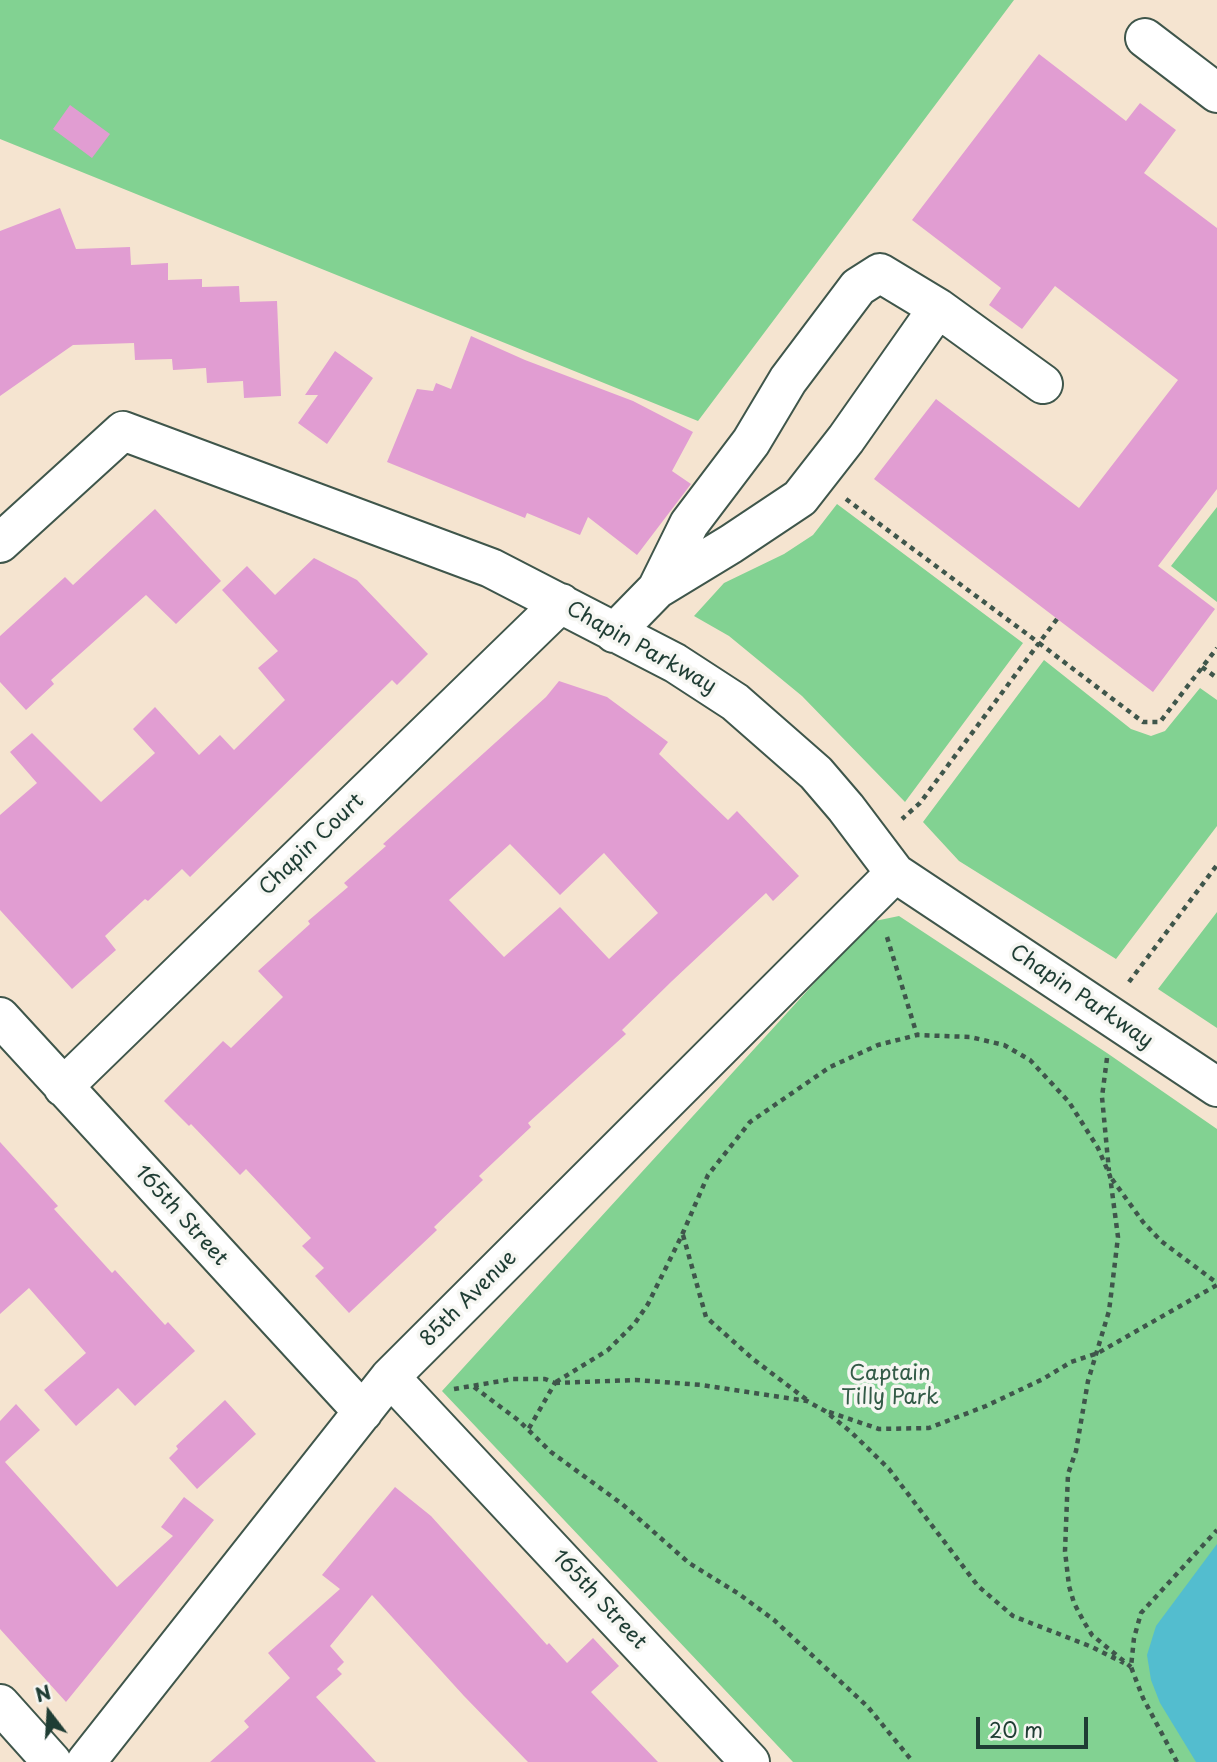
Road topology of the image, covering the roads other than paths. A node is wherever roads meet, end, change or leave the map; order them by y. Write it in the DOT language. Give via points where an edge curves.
graph roads {
  1 [pos="1145,38"];
  2 [pos="1217,93"];
  3 [pos="937,308"];
  4 [pos="1043,384"];
  5 [pos="0,543"];
  6 [pos="657,589"];
  7 [pos="561,603"];
  8 [pos="614,632"];
  9 [pos="895,873"];
  10 [pos="0,1017"];
  11 [pos="63,1087"];
  12 [pos="1217,1087"];
  13 [pos="390,1377"];
  14 [pos="363,1412"];
  15 [pos="0,1704"];
  16 [pos="52,1762"];
  17 [pos="86,1762"];
  18 [pos="750,1762"];
  1 -- 2 [label="street"];
  3 -- 4 [label="street"];
  3 -- 6 [label="street" via="800,498"];
  3 -- 6 [label="street" via="880,273 858,287 689,524"];
  5 -- 7 [label="street, Chapin Parkway" via="123,431 491,568"];
  6 -- 8 [label="street"];
  7 -- 8 [label="street, Chapin Parkway"];
  7 -- 11 [label="street, Chapin Court"];
  8 -- 9 [label="street, Chapin Parkway" via="676,663 735,702 816,773"];
  9 -- 12 [label="street, Chapin Parkway"];
  9 -- 13 [label="street, 85th Avenue"];
  10 -- 11 [label="street, 165th Street"];
  11 -- 14 [label="street, 165th Street"];
  13 -- 14 [label="street, 85th Avenue"];
  13 -- 18 [label="street, 165th Street"];
  14 -- 17 [label="street, 85th Avenue"];
  15 -- 16 [label="street"];
}
